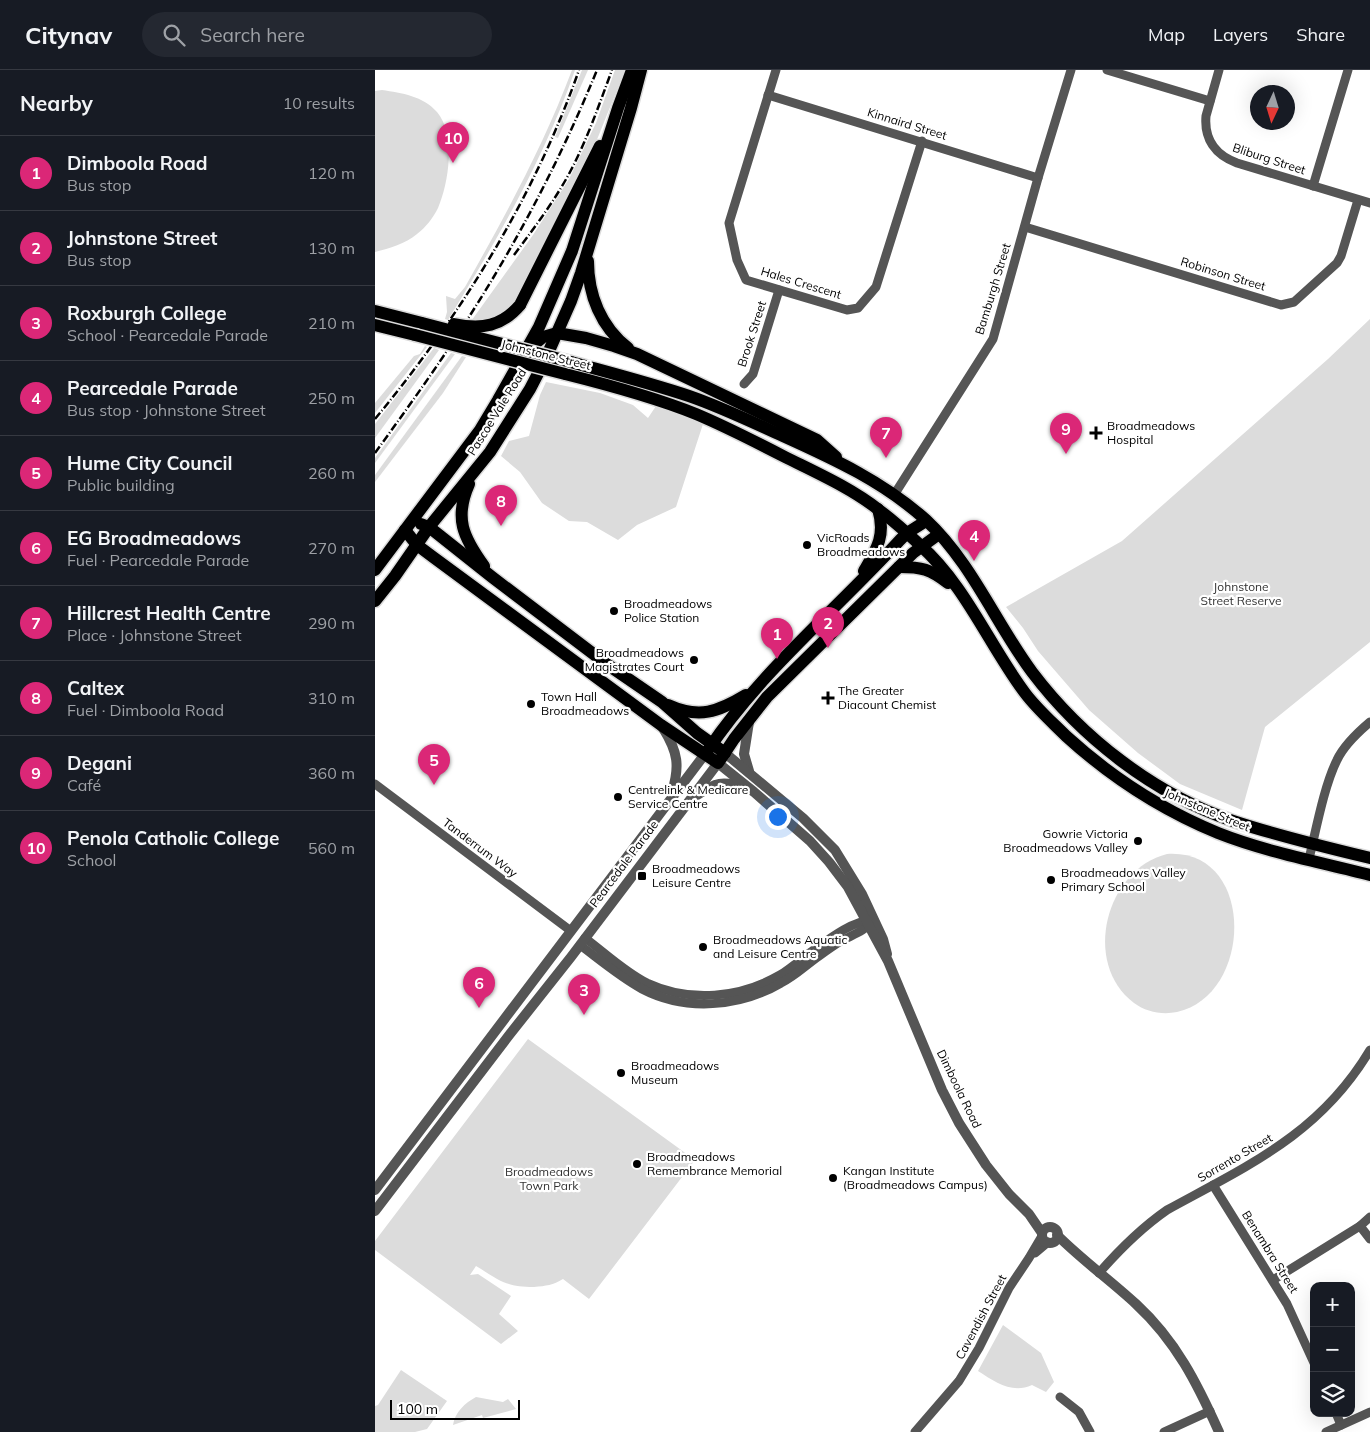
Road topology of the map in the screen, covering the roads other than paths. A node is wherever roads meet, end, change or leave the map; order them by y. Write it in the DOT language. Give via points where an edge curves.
graph roads {
  1 [pos="632,70"];
  2 [pos="641,70"];
  3 [pos="777,70"];
  4 [pos="1071,70"];
  5 [pos="1107,70"];
  6 [pos="1219,70"];
  7 [pos="1348,70"];
  8 [pos="768,95"];
  9 [pos="1210,101"];
  10 [pos="618,108"];
  11 [pos="922,141"];
  12 [pos="1038,178"];
  13 [pos="1313,186"];
  14 [pos="1359,200"];
  15 [pos="1370,203"];
  16 [pos="1025,228"];
  17 [pos="587,251"];
  18 [pos="779,290"];
  19 [pos="375,311"];
  20 [pos="422,323"];
  21 [pos="375,325"];
  22 [pos="557,333"];
  23 [pos="637,354"];
  24 [pos="523,355"];
  25 [pos="744,384"];
  26 [pos="778,434"];
  27 [pos="851,467"];
  28 [pos="475,472"];
  29 [pos="831,480"];
  30 [pos="894,495"];
  31 [pos="878,509"];
  32 [pos="926,521"];
  33 [pos="408,525"];
  34 [pos="429,527"];
  35 [pos="907,533"];
  36 [pos="939,534"];
  37 [pos="417,545"];
  38 [pos="921,546"];
  39 [pos="899,567"];
  40 [pos="375,570"];
  41 [pos="491,577"];
  42 [pos="852,590"];
  43 [pos="964,596"];
  44 [pos="375,602"];
  45 [pos="807,635"];
  46 [pos="819,646"];
  47 [pos="754,690"];
  48 [pos="662,702"];
  49 [pos="749,718"];
  50 [pos="1370,722"];
  51 [pos="661,724"];
  52 [pos="708,749"];
  53 [pos="721,758"];
  54 [pos="750,773"];
  55 [pos="375,784"];
  56 [pos="754,792"];
  57 [pos="669,800"];
  58 [pos="691,800"];
  59 [pos="1188,802"];
  60 [pos="1181,816"];
  61 [pos="818,832"];
  62 [pos="810,842"];
  63 [pos="1313,844"];
  64 [pos="1370,858"];
  65 [pos="1309,859"];
  66 [pos="1370,875"];
  67 [pos="870,922"];
  68 [pos="571,931"];
  69 [pos="583,941"];
  70 [pos="1370,1050"];
  71 [pos="1213,1185"];
  72 [pos="375,1190"];
  73 [pos="375,1211"];
  74 [pos="1370,1217"];
  75 [pos="1360,1226"];
  76 [pos="1048,1236"];
  77 [pos="1370,1239"];
  78 [pos="1099,1273"];
  79 [pos="1273,1280"];
  80 [pos="1310,1354"];
  81 [pos="1060,1397"];
  82 [pos="1210,1411"];
  83 [pos="1370,1412"];
  84 [pos="1338,1417"];
  85 [pos="1341,1425"];
  86 [pos="915,1432"];
  87 [pos="1090,1432"];
  88 [pos="1164,1432"];
  89 [pos="1219,1432"];
  90 [pos="1326,1432"];
  1 -- 10 [label="main road, Pascoe Vale Road"];
  2 -- 17 [label="main road, Pascoe Vale Road"];
  3 -- 8 [label="street, Hales Crescent"];
  4 -- 12 [label="street, Bamburgh Street"];
  5 -- 9 [label="street"];
  6 -- 9 [label="street, Bliburg Street"];
  7 -- 13 [label="street"];
  8 -- 11 [label="street, Kinnaird Street"];
  8 -- 18 [label="street, Hales Crescent" via="729,224 737,260 746,280"];
  9 -- 13 [label="street, Bliburg Street" via="1206,132 1221,156"];
  10 -- 20 [label="main road, bridge" via="520,305 507,318 487,326 439,321"];
  10 -- 24 [label="main road, Pascoe Vale Road" via="572,251 539,327"];
  11 -- 12 [label="street, Kinnaird Street"];
  11 -- 18 [label="street, Hales Crescent" via="876,287 857,308 847,310"];
  12 -- 16 [label="street, Bamburgh Street"];
  13 -- 14 [label="street, Bliburg Street"];
  14 -- 15 [label="street, Bliburg Street"];
  14 -- 16 [label="street, Robinson Street" via="1337,263 1288,305"];
  16 -- 30 [label="street, Bamburgh Street" via="993,339"];
  17 -- 22 [label="main road, Pascoe Vale Road"];
  17 -- 23 [label="main road" via="589,285 599,312 613,334"];
  18 -- 25 [label="street, Brook Street" via="753,374"];
  19 -- 20 [label="main road, Johnstone Street"];
  20 -- 26 [label="main road, Johnstone Street, bridge" via="634,378 721,408"];
  21 -- 29 [label="main road, Johnstone Street, bridge" via="631,392 734,430"];
  22 -- 23 [label="main road" via="594,340"];
  22 -- 24 [label="main road" via="541,339"];
  22 -- 28 [label="main road, Pascoe Vale Road" via="515,415"];
  23 -- 27 [label="main road" via="817,440 833,456"];
  24 -- 33 [label="main road, Pascoe Vale Road" via="480,430"];
  26 -- 27 [label="main road, Johnstone Street"];
  26 -- 29 [label="main road" via="775,438 778,444 813,462"];
  27 -- 30 [label="main road, Johnstone Street"];
  28 -- 34 [label="main road, Pascoe Vale Road"];
  28 -- 41 [label="main road" via="462,502 461,523"];
  29 -- 31 [label="main road, Johnstone Street"];
  30 -- 32 [label="main road, Johnstone Street"];
  31 -- 35 [label="main road, Johnstone Street"];
  31 -- 42 [label="main road" via="881,535"];
  32 -- 35 [label="main road, Pearcedale Parade"];
  32 -- 36 [label="main road, Johnstone Street"];
  33 -- 34 [label="main road, Dimboola Road"];
  33 -- 37 [label="main road, Dimboola Road"];
  33 -- 40 [label="main road, Pascoe Vale Road"];
  34 -- 37 [label="main road, Pascoe Vale Road"];
  34 -- 41 [label="main road, Dimboola Road"];
  35 -- 38 [label="main road, Johnstone Street"];
  35 -- 42 [label="main road, Pearcedale Parade"];
  36 -- 38 [label="main road, Pearcedale Parade"];
  36 -- 59 [label="main road, Johnstone Street" via="967,569 1033,673 1068,714 1120,760"];
  37 -- 44 [label="main road, Pascoe Vale Road"];
  37 -- 51 [label="main road, Dimboola Road"];
  38 -- 39 [label="main road, Pearcedale Parade"];
  38 -- 43 [label="main road, Johnstone Street"];
  39 -- 43 [label="main road" via="927,570"];
  39 -- 46 [label="main road, Pearcedale Parade"];
  41 -- 48 [label="main road, Dimboola Road"];
  42 -- 45 [label="main road, Pearcedale Parade"];
  43 -- 60 [label="main road, Johnstone Street" via="1004,663 1048,719 1094,760 1140,793"];
  45 -- 46 [label="main road"];
  45 -- 47 [label="main road, Pearcedale Parade"];
  46 -- 49 [label="main road, Pearcedale Parade"];
  47 -- 48 [label="main road" via="725,708 709,712 684,710"];
  47 -- 52 [label="main road, Pearcedale Parade"];
  48 -- 52 [label="main road, Dimboola Road" via="691,728"];
  49 -- 53 [label="main road, Pearcedale Parade"];
  49 -- 54 [label="street" via="744,754"];
  50 -- 63 [label="street" via="1336,761"];
  51 -- 52 [label="main road, Dimboola Road"];
  51 -- 57 [label="street" via="673,743 677,759"];
  52 -- 53 [label="main road, Dimboola Road"];
  52 -- 57 [label="street, Pearcedale Parade"];
  53 -- 54 [label="street, Dimboola Road"];
  53 -- 56 [label="street, Dimboola Road"];
  53 -- 58 [label="street, Pearcedale Parade"];
  54 -- 61 [label="street, Dimboola Road"];
  55 -- 68 [label="street, Tanderrum Way"];
  56 -- 58 [label="street" via="721,783"];
  56 -- 62 [label="street, Dimboola Road"];
  57 -- 68 [label="street, Pearcedale Parade"];
  58 -- 69 [label="street, Pearcedale Parade"];
  59 -- 60 [label="main road"];
  59 -- 63 [label="main road, Johnstone Street" via="1233,821"];
  60 -- 65 [label="main road, Johnstone Street" via="1252,845"];
  61 -- 62 [label="street"];
  61 -- 67 [label="street, Dimboola Road" via="853,877"];
  62 -- 67 [label="street, Dimboola Road" via="843,881"];
  63 -- 64 [label="main road, Johnstone Street"];
  63 -- 65 [label="street"];
  65 -- 66 [label="main road, Johnstone Street"];
  67 -- 69 [label="street, Tanderrum Way" via="853,924 778,976 748,989 721,995 683,994 647,983"];
  67 -- 76 [label="street, Dimboola Road" via="883,938 888,961 959,1123 986,1165"];
  68 -- 69 [label="street, Tanderrum Way"];
  68 -- 72 [label="street, Pearcedale Parade"];
  69 -- 73 [label="street, Pearcedale Parade"];
  70 -- 71 [label="street, Sorrento Street" via="1343,1088 1307,1126 1264,1157"];
  71 -- 78 [label="street, Sorrento Street" via="1153,1220"];
  71 -- 79 [label="street, Benambra Street"];
  74 -- 75 [label="street"];
  75 -- 77 [label="street"];
  75 -- 79 [label="street"];
  76 -- 78 [label="street, Dimboola Road"];
  76 -- 86 [label="street, Cavendish Street" via="1009,1288 959,1381"];
  78 -- 82 [label="street, Dimboola Road" via="1136,1304 1169,1339"];
  79 -- 80 [label="street, Benambra Street"];
  81 -- 87 [label="street" via="1079,1412"];
  82 -- 88 [label="street"];
  82 -- 89 [label="street, Dimboola Road"];
  83 -- 85 [label="street"];
  84 -- 85 [label="street"];
  85 -- 90 [label="street"];
}
